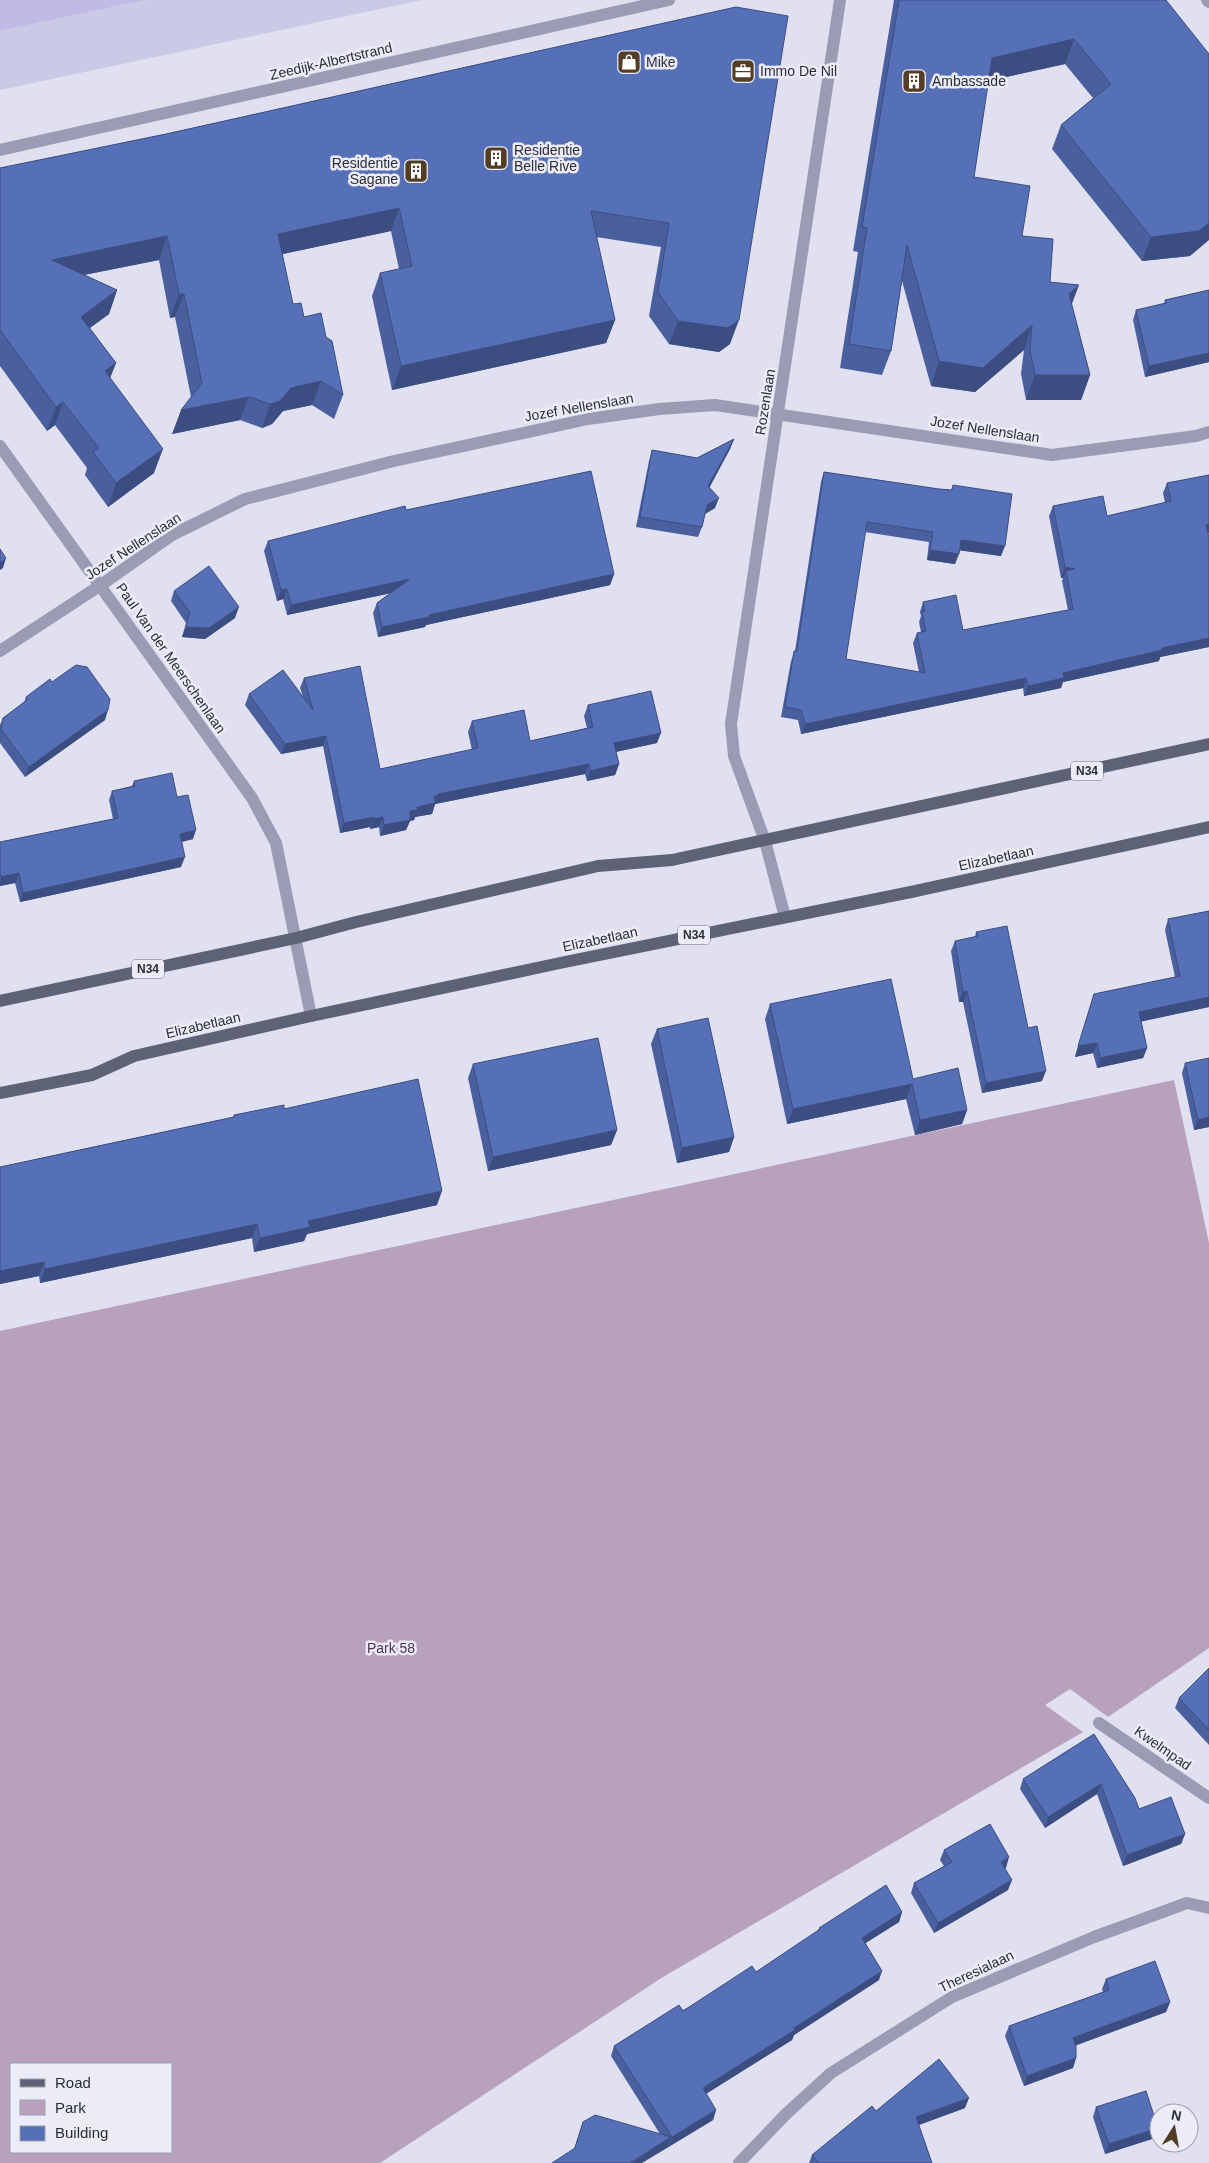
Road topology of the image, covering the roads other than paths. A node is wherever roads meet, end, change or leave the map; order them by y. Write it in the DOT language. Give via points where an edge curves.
graph roads {
  1 [pos="668,0"];
  2 [pos="840,0"];
  3 [pos="0,150"];
  4 [pos="779,413"];
  5 [pos="1209,432"];
  6 [pos="0,446"];
  7 [pos="101,585"];
  8 [pos="0,651"];
  9 [pos="1209,744"];
  10 [pos="1209,827"];
  11 [pos="765,841"];
  12 [pos="785,917"];
  13 [pos="296,938"];
  14 [pos="0,1000"];
  15 [pos="311,1016"];
  16 [pos="0,1093"];
  17 [pos="1099,1723"];
  18 [pos="1209,1798"];
  19 [pos="1209,1908"];
  20 [pos="739,2163"];
  1 -- 3 [label="street, Zeedijk-Albertstrand"];
  2 -- 4 [label="street, Rozenlaan"];
  4 -- 5 [label="street, Jozef Nellenslaan" via="1052,455"];
  4 -- 7 [label="street, Jozef Nellenslaan" via="715,405 659,408 588,419 394,461 246,499 172,535"];
  4 -- 11 [label="street, Rozenlaan" via="731,724 734,756"];
  6 -- 7 [label="street, Paul Van der Meerschenlaan"];
  7 -- 8 [label="street, Jozef Nellenslaan"];
  7 -- 13 [label="street, Paul Van der Meerschenlaan" via="252,798 276,843"];
  9 -- 11 [label="main road, N34"];
  10 -- 12 [label="main road, Elizabetlaan / N34"];
  11 -- 12 [label="street, Rozenlaan"];
  11 -- 13 [label="main road, N34" via="672,860 598,866"];
  12 -- 15 [label="main road, Elizabetlaan / N34"];
  13 -- 14 [label="main road, N34"];
  13 -- 15 [label="street, Paul Van der Meerschenlaan"];
  15 -- 16 [label="main road, Elizabetlaan / N34" via="134,1056 92,1075"];
  17 -- 18 [label="street, Kwelmpad"];
  19 -- 20 [label="street, Theresialaan" via="1187,1903 1094,1937 952,1997 831,2073"];
}
